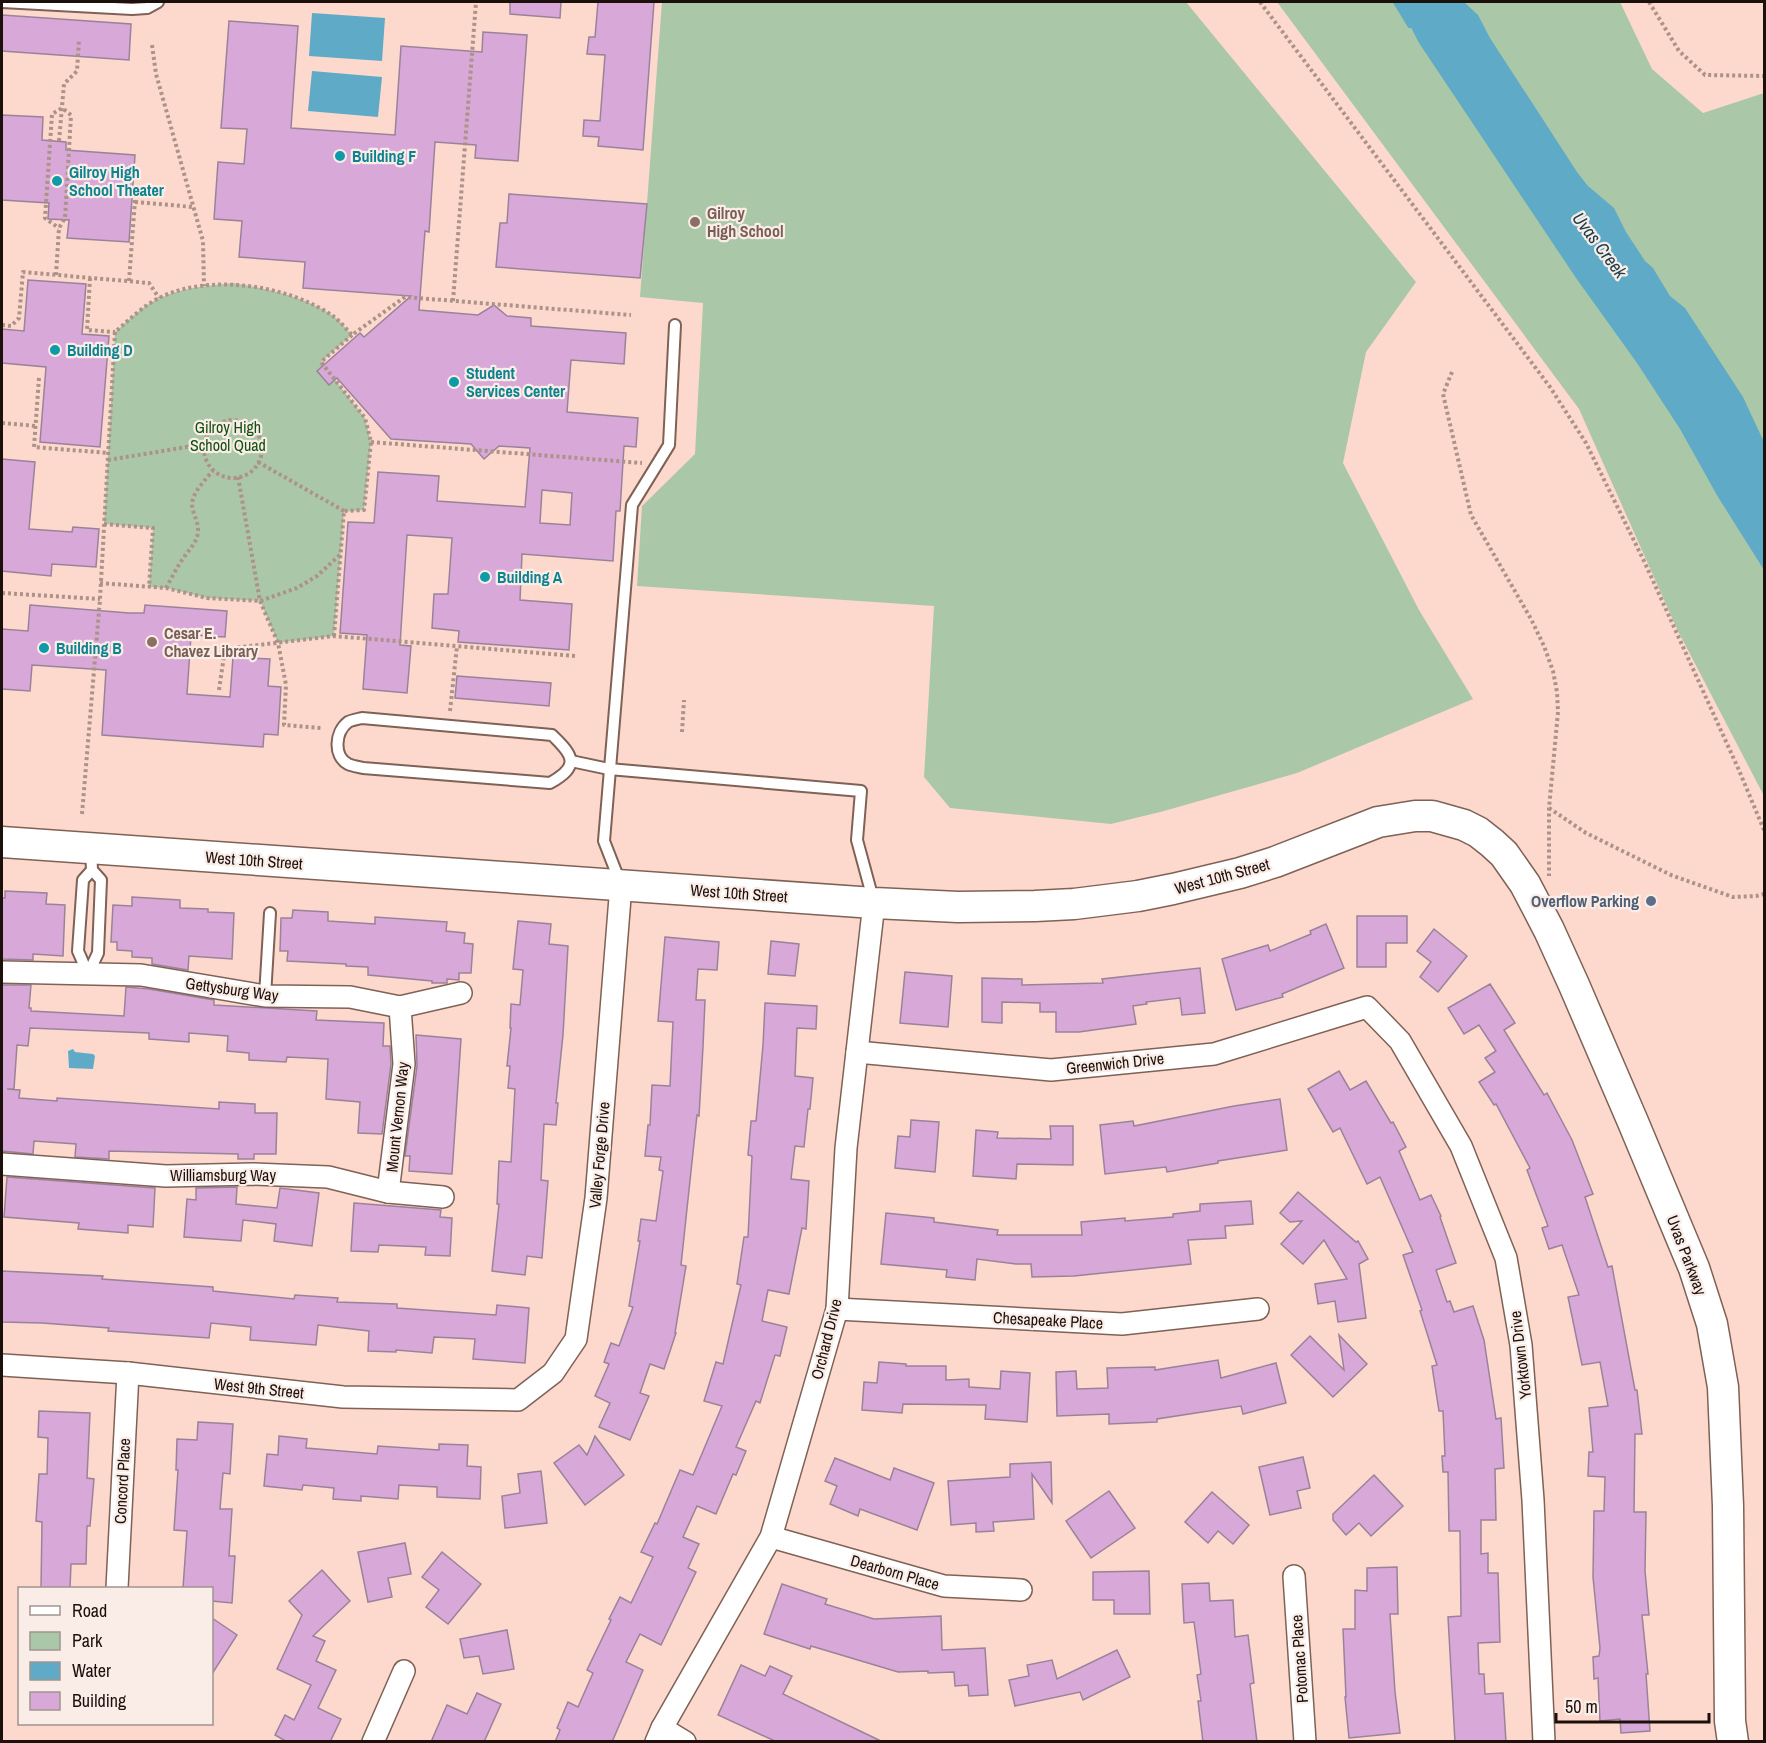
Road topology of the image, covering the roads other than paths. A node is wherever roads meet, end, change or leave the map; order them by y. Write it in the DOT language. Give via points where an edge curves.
graph roads {
  1 [pos="2,2"];
  2 [pos="158,2"];
  3 [pos="675,325"];
  4 [pos="571,761"];
  5 [pos="609,769"];
  6 [pos="1464,825"];
  7 [pos="2,842"];
  8 [pos="91,859"];
  9 [pos="621,885"];
  10 [pos="874,903"];
  11 [pos="270,913"];
  12 [pos="2,972"];
  13 [pos="88,974"];
  14 [pos="460,993"];
  15 [pos="265,996"];
  16 [pos="400,1007"];
  17 [pos="1367,1007"];
  18 [pos="857,1052"];
  19 [pos="2,1164"];
  20 [pos="388,1192"];
  21 [pos="443,1197"];
  22 [pos="837,1309"];
  23 [pos="1258,1309"];
  24 [pos="2,1365"];
  25 [pos="128,1373"];
  26 [pos="518,1400"];
  27 [pos="771,1537"];
  28 [pos="1294,1576"];
  29 [pos="117,1587"];
  30 [pos="1021,1590"];
  31 [pos="404,1671"];
  32 [pos="659,1735"];
  33 [pos="373,1742"];
  34 [pos="685,1742"];
  35 [pos="1305,1742"];
  36 [pos="1544,1742"];
  37 [pos="1733,1742"];
  1 -- 2 [label="lane" via="132,9"];
  3 -- 5 [label="lane" via="669,445 632,505"];
  4 -- 4 [label="lane" via="567,749 552,735 362,718 349,722 340,733 338,745 339,756 348,764 363,768 550,783 566,774"];
  4 -- 5 [label="lane"];
  5 -- 9 [label="lane" via="604,841"];
  5 -- 10 [label="lane" via="861,791 857,840"];
  6 -- 10 [label="street, West 10th Street" via="1432,816 1378,822 1240,873 1107,901 1005,907"];
  6 -- 37 [label="street, Uvas Parkway" via="1504,854 1537,908 1629,1112 1694,1268 1712,1324 1723,1386"];
  7 -- 8 [label="street, West 10th Street"];
  8 -- 9 [label="street, West 10th Street"];
  8 -- 13 [label="lane" via="83,880 78,951"];
  8 -- 13 [label="lane" via="101,880 98,953"];
  9 -- 10 [label="street, West 10th Street"];
  9 -- 26 [label="street, Valley Forge Drive" via="596,1198 576,1339 553,1373"];
  10 -- 18 [label="street, Orchard Drive"];
  11 -- 15 [label="lane"];
  12 -- 13 [label="street, Gettysburg Way"];
  13 -- 15 [label="street, Gettysburg Way" via="141,975"];
  14 -- 16 [label="street, Gettysburg Way"];
  15 -- 16 [label="street, Gettysburg Way" via="350,997"];
  16 -- 20 [label="street, Mount Vernon Way" via="404,1064"];
  17 -- 18 [label="street, Greenwich Drive" via="1214,1054 1051,1070"];
  17 -- 36 [label="street, Yorktown Drive" via="1400,1041 1461,1146 1506,1258 1521,1345 1533,1500"];
  18 -- 22 [label="street, Orchard Drive" via="846,1148"];
  19 -- 20 [label="street, Williamsburg Way" via="166,1176 328,1177"];
  20 -- 21 [label="street, Williamsburg Way"];
  22 -- 23 [label="street, Chesapeake Place" via="1122,1324"];
  22 -- 27 [label="street, Orchard Drive"];
  24 -- 25 [label="street, West 9th Street"];
  25 -- 26 [label="street, West 9th Street" via="342,1397"];
  25 -- 29 [label="street, Concord Place"];
  27 -- 30 [label="street, Dearborn Place" via="944,1586"];
  27 -- 32 [label="street, Orchard Drive"];
  28 -- 35 [label="street, Potomac Place"];
  31 -- 33 [label="street"];
  32 -- 34 [label="street"];
}
